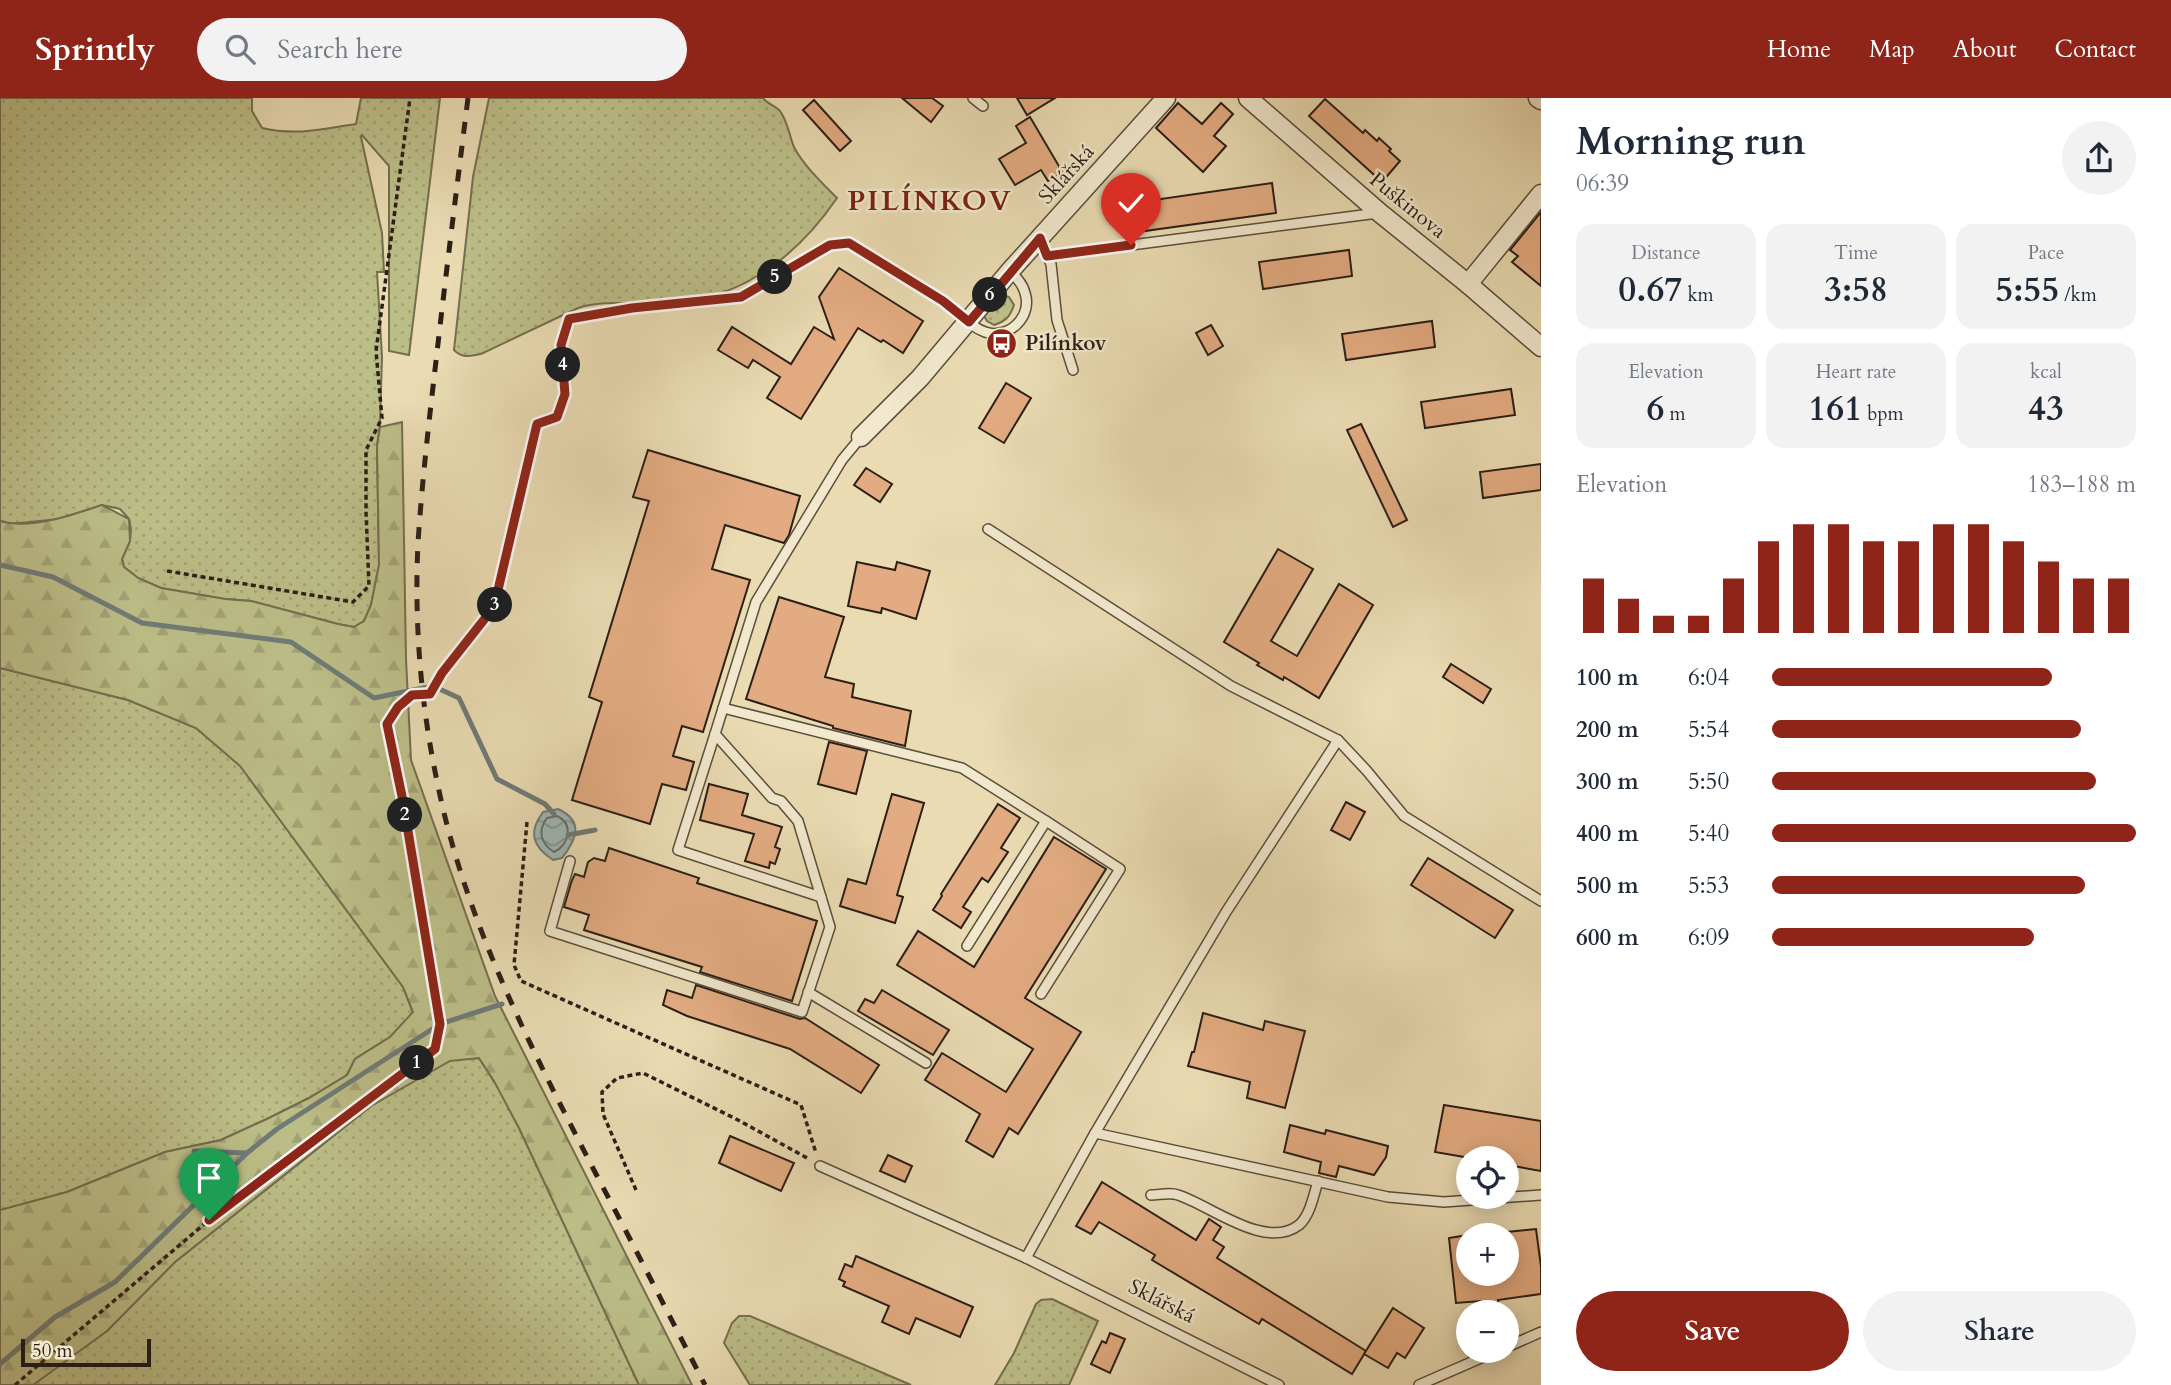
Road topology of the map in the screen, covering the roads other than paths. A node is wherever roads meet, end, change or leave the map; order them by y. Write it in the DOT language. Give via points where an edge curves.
graph roads {
  1 [pos="973,98"];
  2 [pos="1166,98"];
  3 [pos="1248,98"];
  4 [pos="983,106"];
  5 [pos="1541,194"];
  6 [pos="1380,213"];
  7 [pos="1040,238"];
  8 [pos="849,243"];
  9 [pos="1047,256"];
  10 [pos="1010,271"];
  11 [pos="1468,284"];
  12 [pos="969,322"];
  13 [pos="1541,347"];
  14 [pos="1073,370"];
  15 [pos="861,437"];
  16 [pos="988,529"];
  17 [pos="723,708"];
  18 [pos="715,734"];
  19 [pos="1338,740"];
  20 [pos="1046,821"];
  21 [pos="570,861"];
  22 [pos="821,897"];
  23 [pos="1541,901"];
  24 [pos="967,946"];
  25 [pos="808,992"];
  26 [pos="1041,994"];
  27 [pos="926,1063"];
  28 [pos="1095,1133"];
  29 [pos="820,1166"];
  30 [pos="1318,1181"];
  31 [pos="1151,1195"];
  32 [pos="1541,1195"];
  33 [pos="1026,1258"];
  34 [pos="1541,1332"];
  35 [pos="1519,1342"];
  36 [pos="1469,1363"];
  37 [pos="1279,1385"];
  38 [pos="1419,1385"];
  1 -- 4 [label="lane"];
  2 -- 7 [label="street, Sklářská"];
  3 -- 6 [label="street, Puškinova"];
  5 -- 11 [label="street"];
  6 -- 9 [label="lane"];
  6 -- 11 [label="street, Puškinova"];
  7 -- 9 [label="lane"];
  7 -- 10 [label="street, Sklářská"];
  8 -- 12 [label="lane"];
  9 -- 14 [label="lane" via="1057,320"];
  10 -- 12 [label="street, Sklářská"];
  10 -- 12 [label="lane" via="1025,290 1022,319 1001,334 984,332"];
  11 -- 13 [label="street, Puškinova"];
  12 -- 15 [label="street, Sklářská"];
  15 -- 17 [label="lane" via="842,460 757,602"];
  16 -- 19 [label="lane" via="1231,687"];
  17 -- 18 [label="lane"];
  17 -- 20 [label="lane" via="962,768"];
  18 -- 22 [label="lane" via="772,799 781,801 798,821"];
  18 -- 22 [label="lane" via="678,850"];
  19 -- 23 [label="lane" via="1404,816"];
  19 -- 28 [label="lane" via="1226,912"];
  20 -- 24 [label="lane"];
  20 -- 26 [label="lane" via="1120,869"];
  21 -- 25 [label="lane" via="550,931 802,1012"];
  22 -- 25 [label="lane" via="830,928"];
  25 -- 27 [label="lane"];
  28 -- 30 [label="lane"];
  28 -- 33 [label="lane"];
  29 -- 33 [label="lane, Sklářská"];
  30 -- 31 [label="lane" via="1300,1225 1280,1234 1229,1221 1176,1194"];
  30 -- 32 [label="lane" via="1388,1197 1444,1202"];
  33 -- 37 [label="lane, Sklářská"];
  34 -- 35 [label="lane"];
  36 -- 38 [label="lane"];
}
